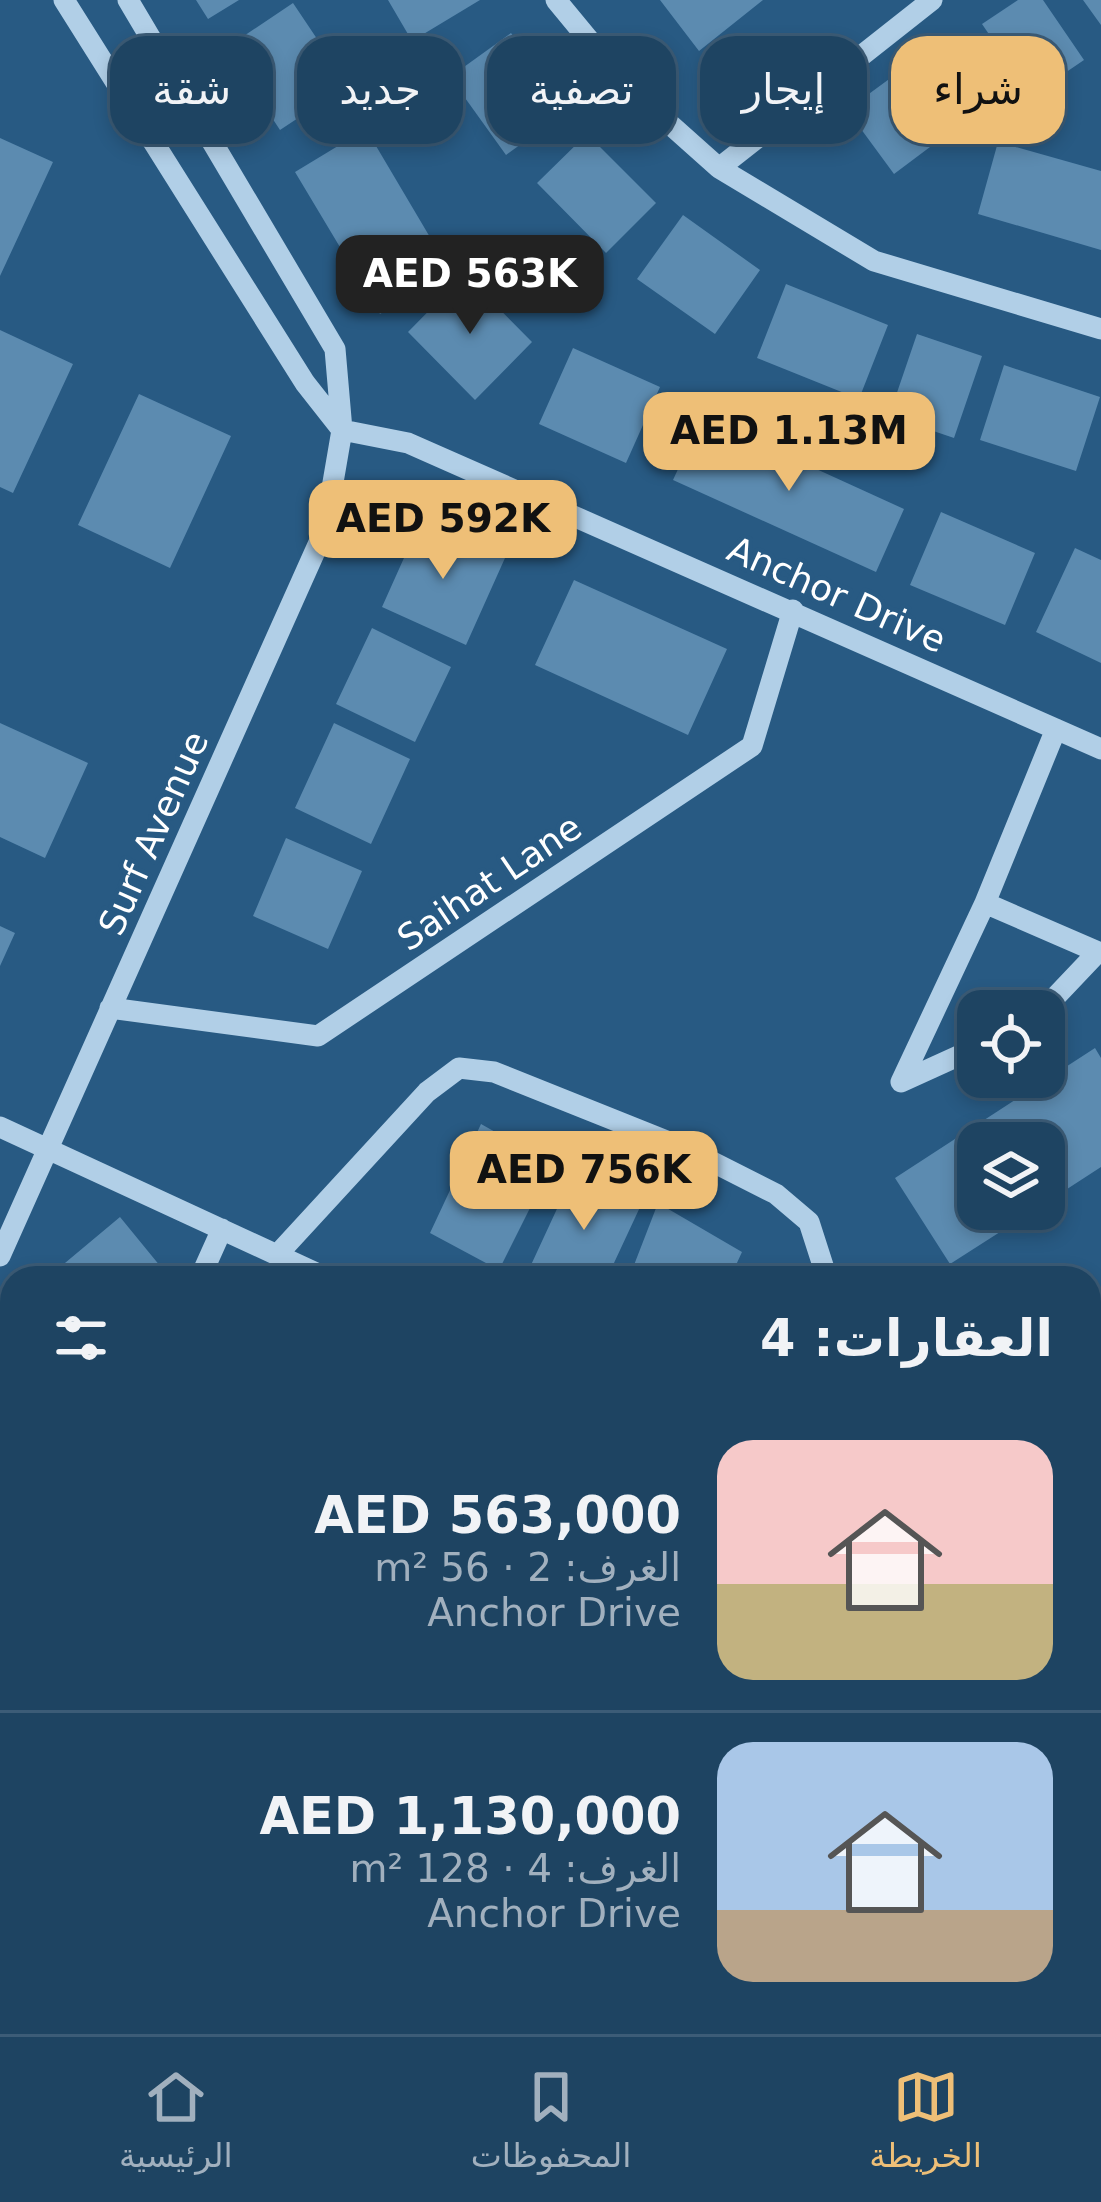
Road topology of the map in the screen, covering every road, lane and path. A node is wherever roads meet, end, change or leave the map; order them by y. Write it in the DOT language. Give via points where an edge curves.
graph roads {
  1 [pos="64,0"];
  2 [pos="128,0"];
  3 [pos="556,0"];
  4 [pos="932,0"];
  5 [pos="719,168"];
  6 [pos="1101,329"];
  7 [pos="342,430"];
  8 [pos="793,610"];
  9 [pos="1056,729"];
  10 [pos="1101,749"];
  11 [pos="985,903"];
  12 [pos="1062,990"];
  13 [pos="110,1008"];
  14 [pos="957,1057"];
  15 [pos="0,1127"];
  16 [pos="47,1148"];
  17 [pos="222,1229"];
  18 [pos="277,1255"];
  19 [pos="0,1256"];
  20 [pos="205,1266"];
  21 [pos="301,1266"];
  22 [pos="823,1266"];
  1 -- 7 [label="street"];
  2 -- 7 [label="street, Surf Avenue" via="335,349"];
  3 -- 5 [label="street" via="627,86"];
  4 -- 5 [label="street"];
  5 -- 6 [label="street" via="874,261"];
  7 -- 8 [label="street, Anchor Drive" via="408,442"];
  7 -- 13 [label="street, Surf Avenue" via="326,529"];
  8 -- 9 [label="street, Anchor Drive"];
  8 -- 13 [label="street, Saihat Lane" via="752,746 318,1036"];
  9 -- 10 [label="street, Anchor Drive"];
  9 -- 11 [label="street"];
  11 -- 12 [label="street" via="1098,952"];
  11 -- 14 [label="street" via="901,1082"];
  13 -- 16 [label="street, Surf Avenue"];
  15 -- 16 [label="street"];
  16 -- 17 [label="street"];
  16 -- 19 [label="street, Surf Avenue"];
  17 -- 18 [label="street"];
  17 -- 20 [label="street"];
  18 -- 21 [label="street"];
  18 -- 22 [label="street" via="458,1068 516,1080 776,1194 809,1222"];
}
